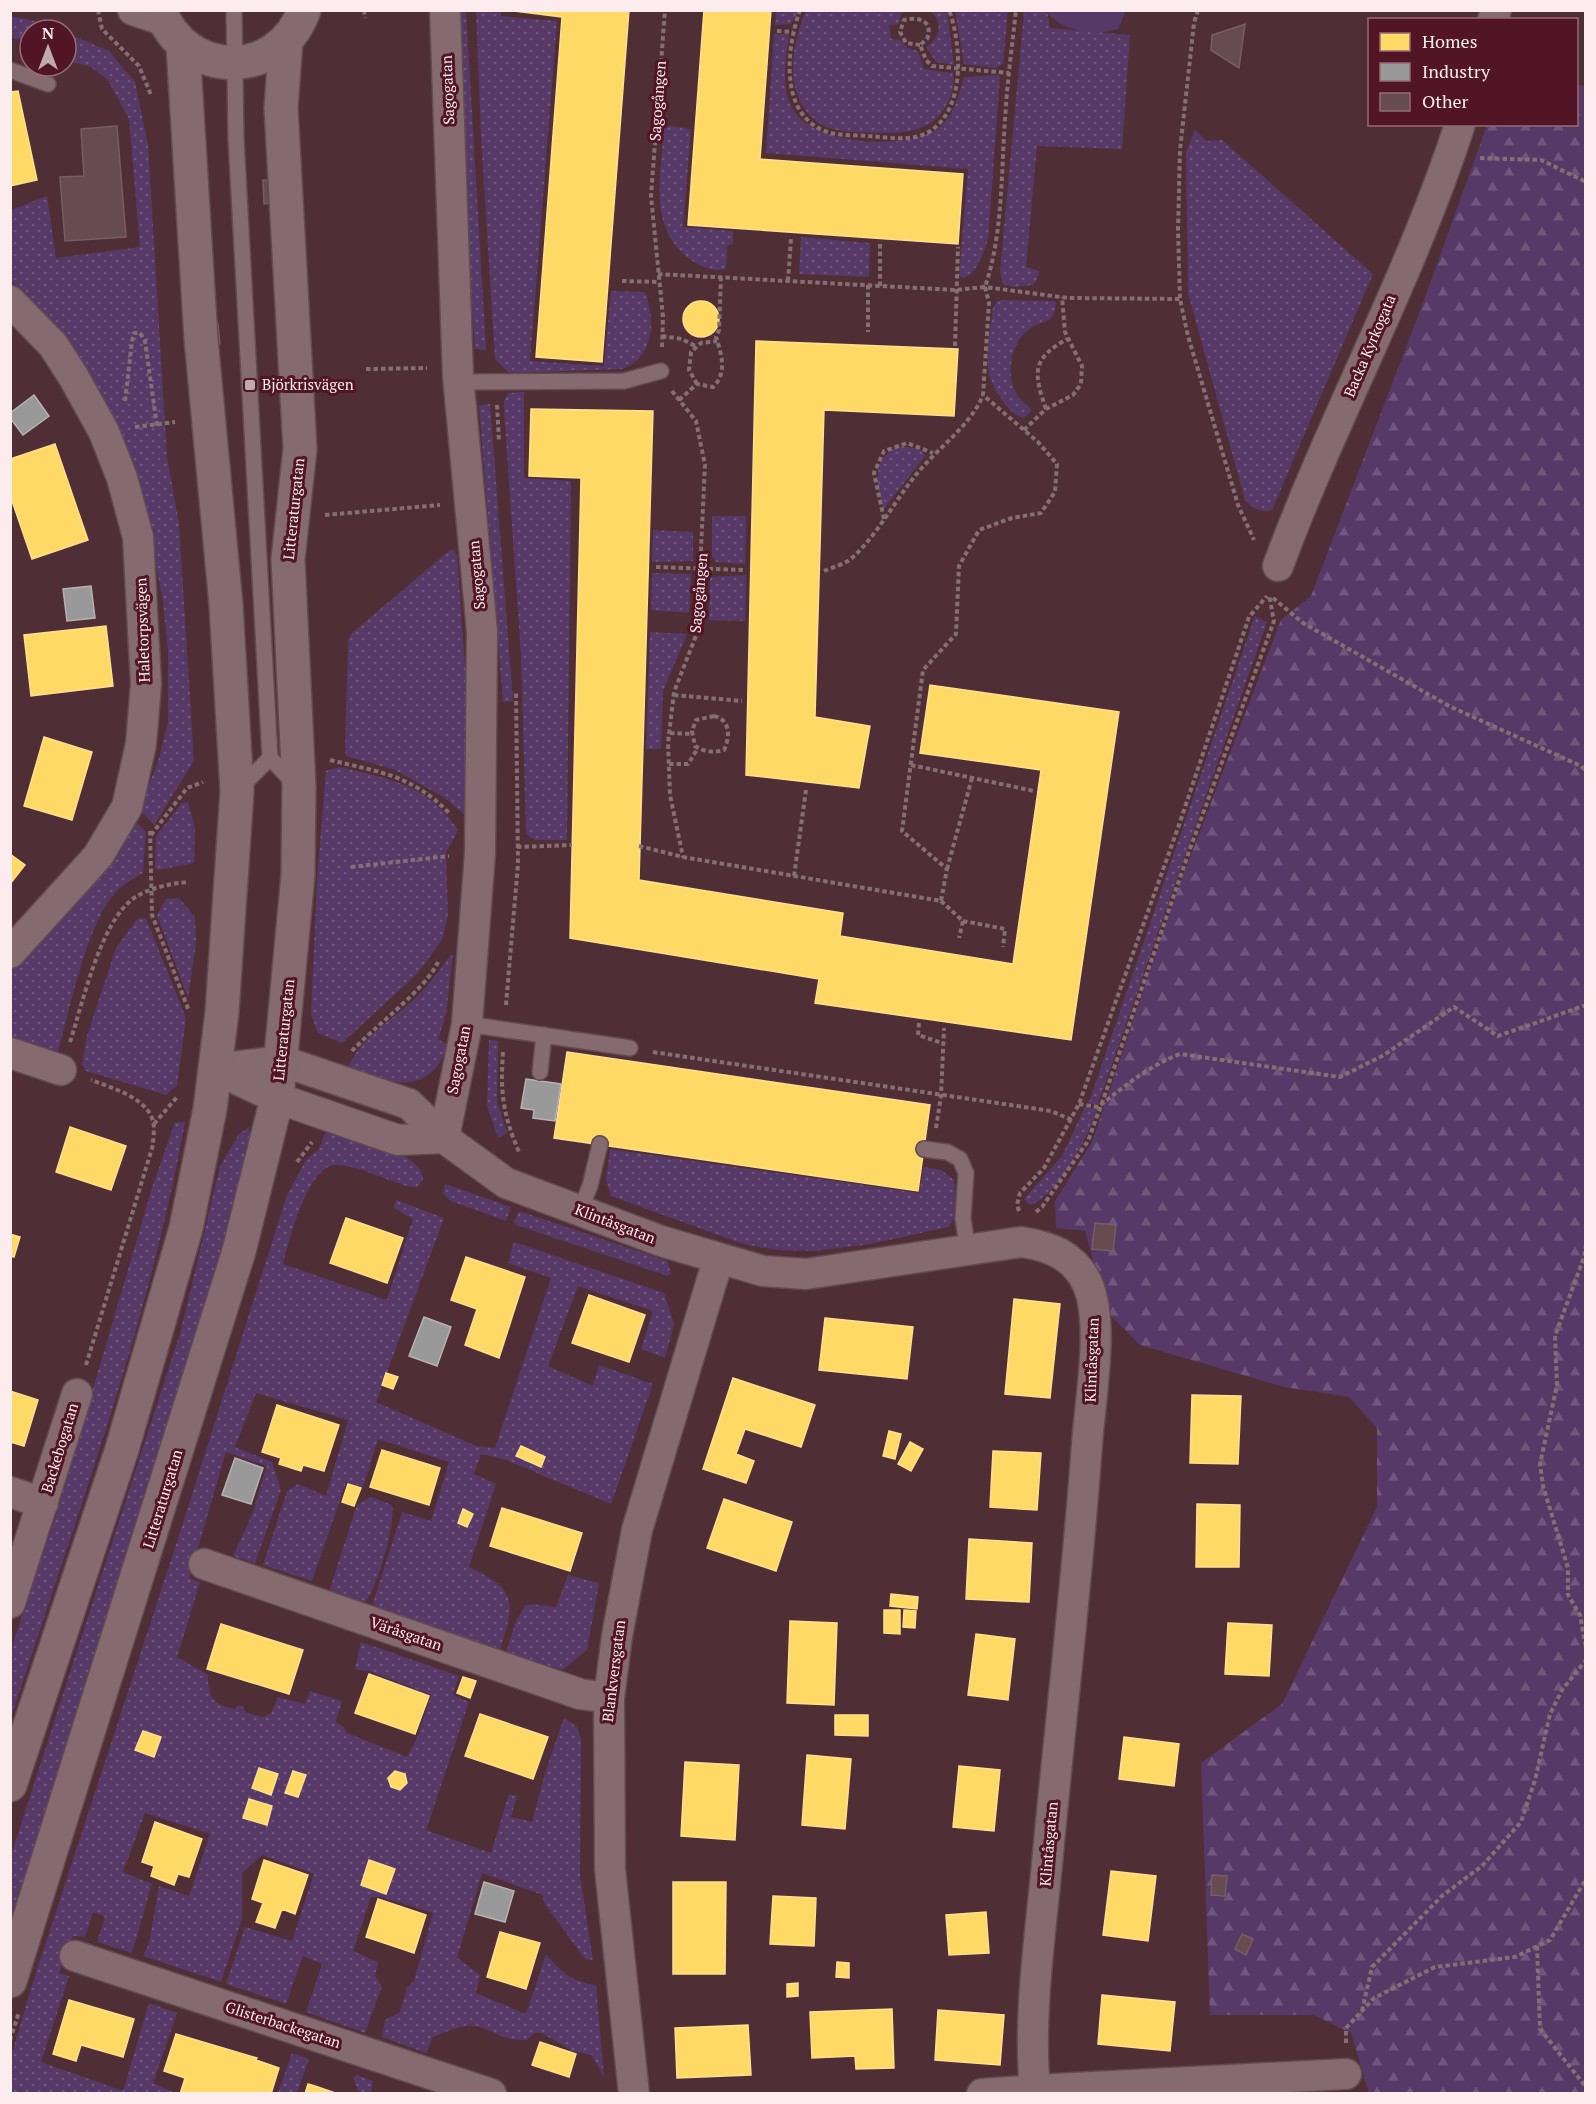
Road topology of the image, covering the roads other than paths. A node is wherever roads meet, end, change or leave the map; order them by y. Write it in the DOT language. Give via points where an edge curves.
graph roads {
  1 [pos="234,10"];
  2 [pos="304,10"];
  3 [pos="445,10"];
  4 [pos="152,14"];
  5 [pos="286,40"];
  6 [pos="183,46"];
  7 [pos="234,63"];
  8 [pos="10,70"];
  9 [pos="48,84"];
  10 [pos="1459,126"];
  11 [pos="10,301"];
  12 [pos="661,371"];
  13 [pos="459,375"];
  14 [pos="1278,566"];
  15 [pos="270,758"];
  16 [pos="299,787"];
  17 [pos="222,791"];
  18 [pos="10,953"];
  19 [pos="467,1024"];
  20 [pos="544,1035"];
  21 [pos="630,1048"];
  22 [pos="10,1053"];
  23 [pos="282,1060"];
  24 [pos="215,1069"];
  25 [pos="61,1070"];
  26 [pos="540,1071"];
  27 [pos="277,1098"];
  28 [pos="444,1138"];
  29 [pos="600,1144"];
  30 [pos="929,1149"];
  31 [pos="580,1210"];
  32 [pos="968,1252"];
  33 [pos="718,1260"];
  34 [pos="77,1394"];
  35 [pos="10,1492"];
  36 [pos="44,1503"];
  37 [pos="204,1563"];
  38 [pos="10,1603"];
  39 [pos="609,1698"];
  40 [pos="10,1785"];
  41 [pos="75,1956"];
  42 [pos="10,1981"];
  43 [pos="1340,2081"];
  44 [pos="1035,2092"];
  45 [pos="491,2094"];
  46 [pos="633,2094"];
  47 [pos="982,2094"];
  1 -- 7 [label="lane"];
  2 -- 5 [label="street, Litteraturgatan"];
  3 -- 13 [label="street, Sagogatan"];
  4 -- 6 [label="street, Litteraturgatan"];
  5 -- 7 [label="street, Litteraturgatan" via="262,57"];
  5 -- 16 [label="street, Litteraturgatan" via="281,108 300,449 288,559"];
  6 -- 7 [label="street, Litteraturgatan" via="204,58"];
  6 -- 17 [label="street" via="201,339 226,605"];
  7 -- 15 [label="lane"];
  8 -- 9 [label="lane"];
  10 -- 14 [label="street, Backa Kyrkogata"];
  11 -- 18 [label="street, Haletorpsvägen" via="53,345 73,376 101,426 122,478 138,537 146,684 141,744 127,807 98,856"];
  12 -- 13 [label="lane" via="624,381"];
  13 -- 19 [label="street, Sagogatan" via="482,631 480,853"];
  15 -- 16 [label="lane"];
  15 -- 17 [label="lane"];
  16 -- 23 [label="street, Litteraturgatan" via="298,875"];
  17 -- 24 [label="street" via="229,940"];
  19 -- 20 [label="lane"];
  19 -- 28 [label="street, Sagogatan"];
  20 -- 21 [label="lane"];
  20 -- 26 [label="lane"];
  22 -- 25 [label="street"];
  23 -- 24 [label="street"];
  23 -- 27 [label="street, Litteraturgatan"];
  23 -- 28 [label="street, Klintåsgatan" via="409,1104"];
  24 -- 27 [label="street"];
  24 -- 40 [label="street" via="186,1228 122,1449"];
  27 -- 28 [label="street" via="398,1140"];
  27 -- 42 [label="street, Litteraturgatan" via="236,1262"];
  28 -- 31 [label="street, Klintåsgatan" via="506,1183"];
  29 -- 31 [label="lane"];
  30 -- 32 [label="lane" via="960,1159 966,1173 963,1218"];
  31 -- 33 [label="street, Klintåsgatan"];
  32 -- 33 [label="street, Klintåsgatan" via="806,1274 763,1271"];
  32 -- 44 [label="street, Klintåsgatan" via="1021,1242 1042,1245 1067,1257 1088,1284 1096,1322 1038,1961 1032,2061"];
  33 -- 39 [label="street, Blankversgatan" via="637,1530"];
  34 -- 36 [label="street, Backebogatan"];
  35 -- 36 [label="street, Backebogatan"];
  36 -- 38 [label="street, Backebogatan"];
  37 -- 39 [label="street, Väråsgatan" via="580,1694"];
  39 -- 46 [label="street, Blankversgatan" via="610,1869"];
  41 -- 45 [label="street, Glisterbackegatan"];
  43 -- 44 [label="street"];
  44 -- 47 [label="street"];
}
